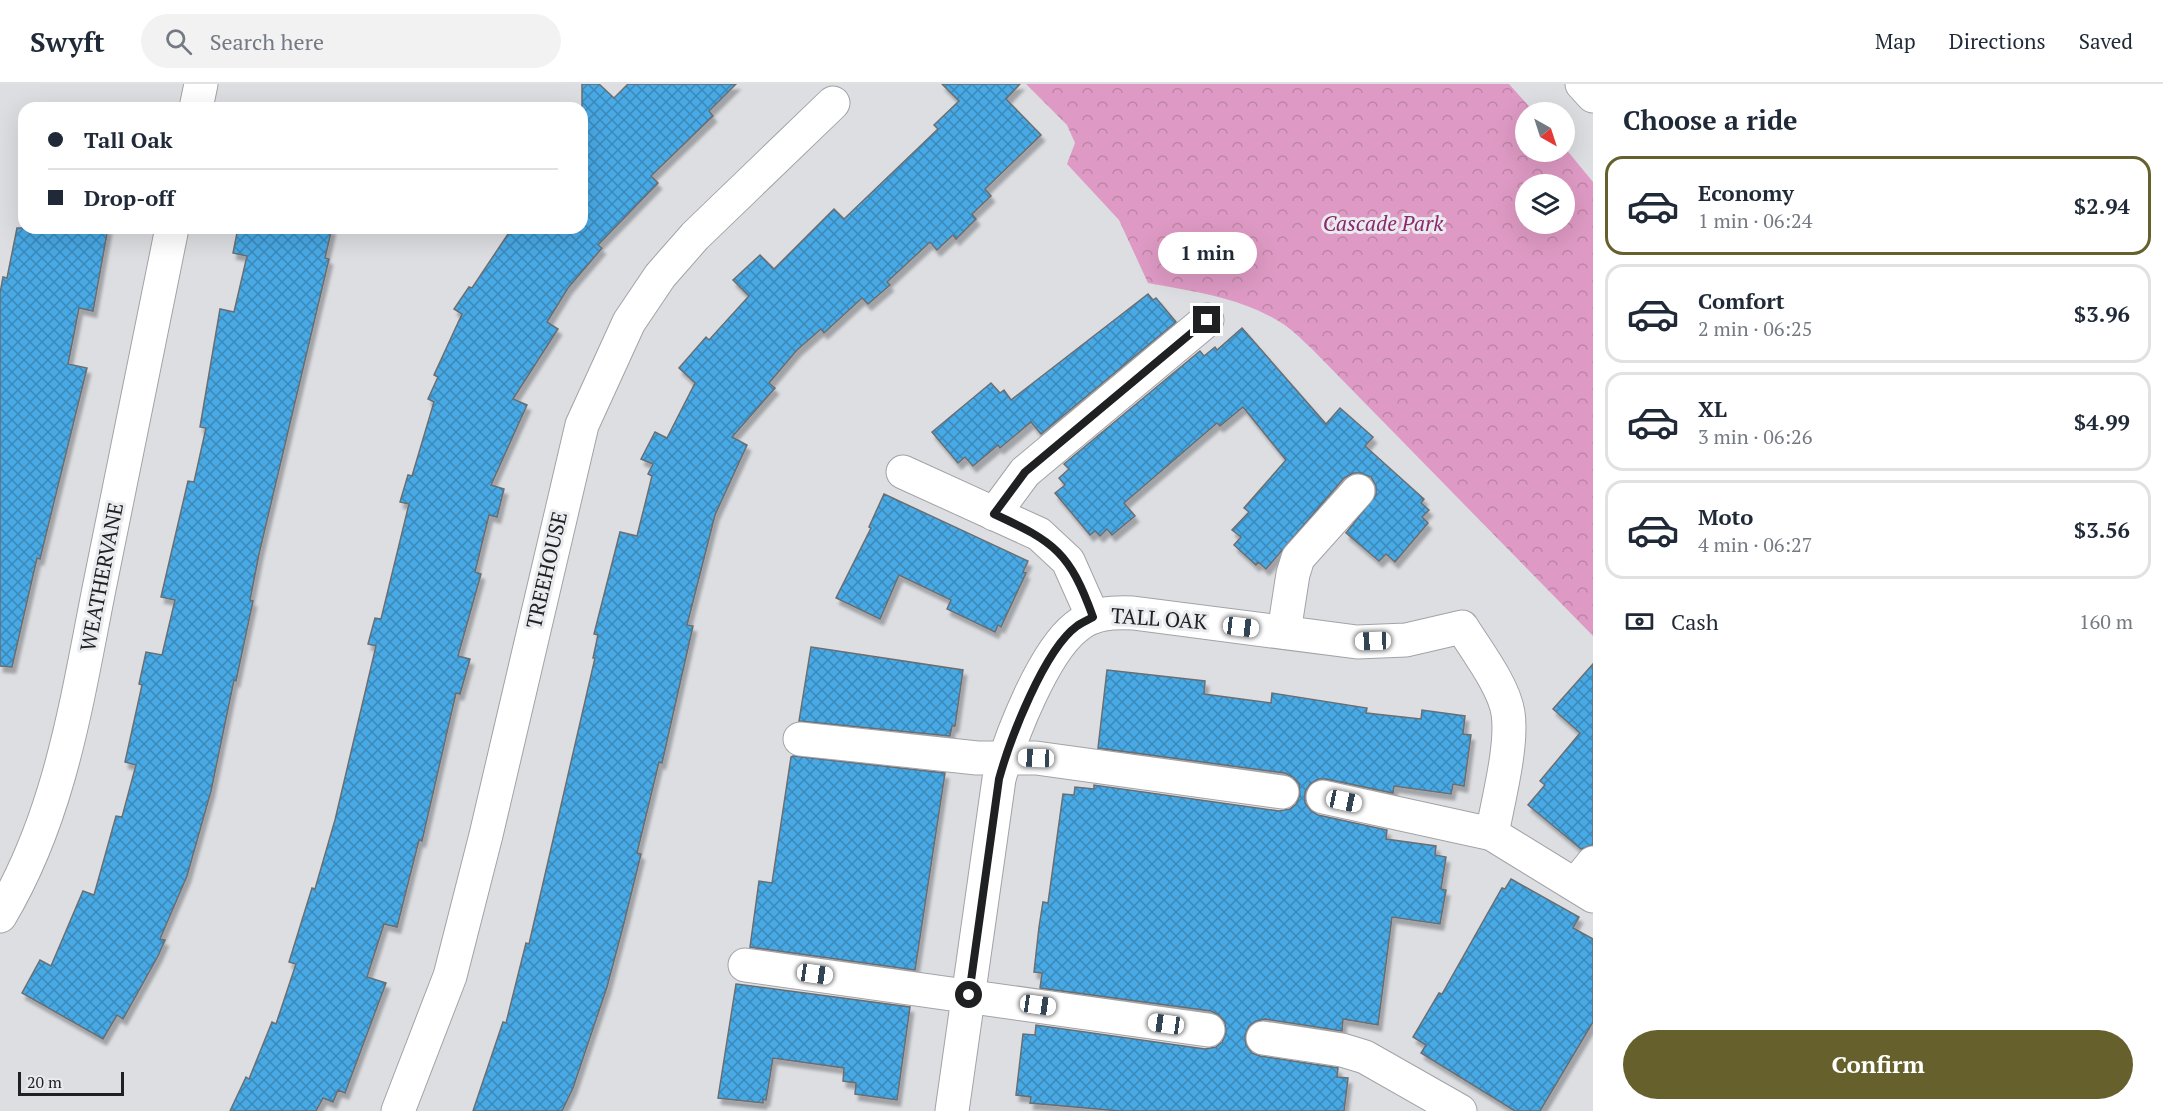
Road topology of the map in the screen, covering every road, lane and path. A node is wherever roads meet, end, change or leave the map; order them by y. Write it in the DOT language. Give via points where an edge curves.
graph roads {
  1 [pos="201,84"];
  2 [pos="1582,84"];
  3 [pos="1593,96"];
  4 [pos="197,102"];
  5 [pos="833,104"];
  6 [pos="171,234"];
  7 [pos="1207,320"];
  8 [pos="903,472"];
  9 [pos="1358,491"];
  10 [pos="994,514"];
  11 [pos="1093,617"];
  12 [pos="1284,632"];
  13 [pos="800,739"];
  14 [pos="1005,756"];
  15 [pos="1282,792"];
  16 [pos="1323,797"];
  17 [pos="1492,834"];
  18 [pos="1587,881"];
  19 [pos="0,916"];
  20 [pos="745,965"];
  21 [pos="969,995"];
  22 [pos="1208,1030"];
  23 [pos="1263,1038"];
  24 [pos="1416,1100"];
  25 [pos="398,1111"];
  26 [pos="952,1111"];
  27 [pos="1460,1111"];
  1 -- 4 [label="street"];
  2 -- 3 [label="street"];
  5 -- 25 [label="street, TREEHOUSE" via="695,236 660,276 629,322 582,425 450,976"];
  6 -- 19 [label="street, WEATHERVANE" via="70,741 23,878"];
  7 -- 10 [label="street" via="1025,472"];
  8 -- 10 [label="street"];
  9 -- 12 [label="street" via="1298,558"];
  10 -- 11 [label="street" via="1039,534 1056,548 1068,561"];
  11 -- 12 [label="street, TALL OAK" via="1133,613"];
  11 -- 14 [label="street, TALL OAK" via="1076,627 1048,663"];
  12 -- 17 [label="street, TALL OAK" via="1357,642 1406,640 1462,627 1508,713 1507,748"];
  13 -- 14 [label="street" via="977,758"];
  14 -- 15 [label="street"];
  14 -- 21 [label="street, TALL OAK"];
  16 -- 17 [label="street"];
  17 -- 18 [label="street"];
  20 -- 21 [label="street"];
  21 -- 22 [label="street"];
  21 -- 26 [label="street, TALL OAK"];
  23 -- 24 [label="street" via="1365,1057"];
  24 -- 27 [label="street"];
}
